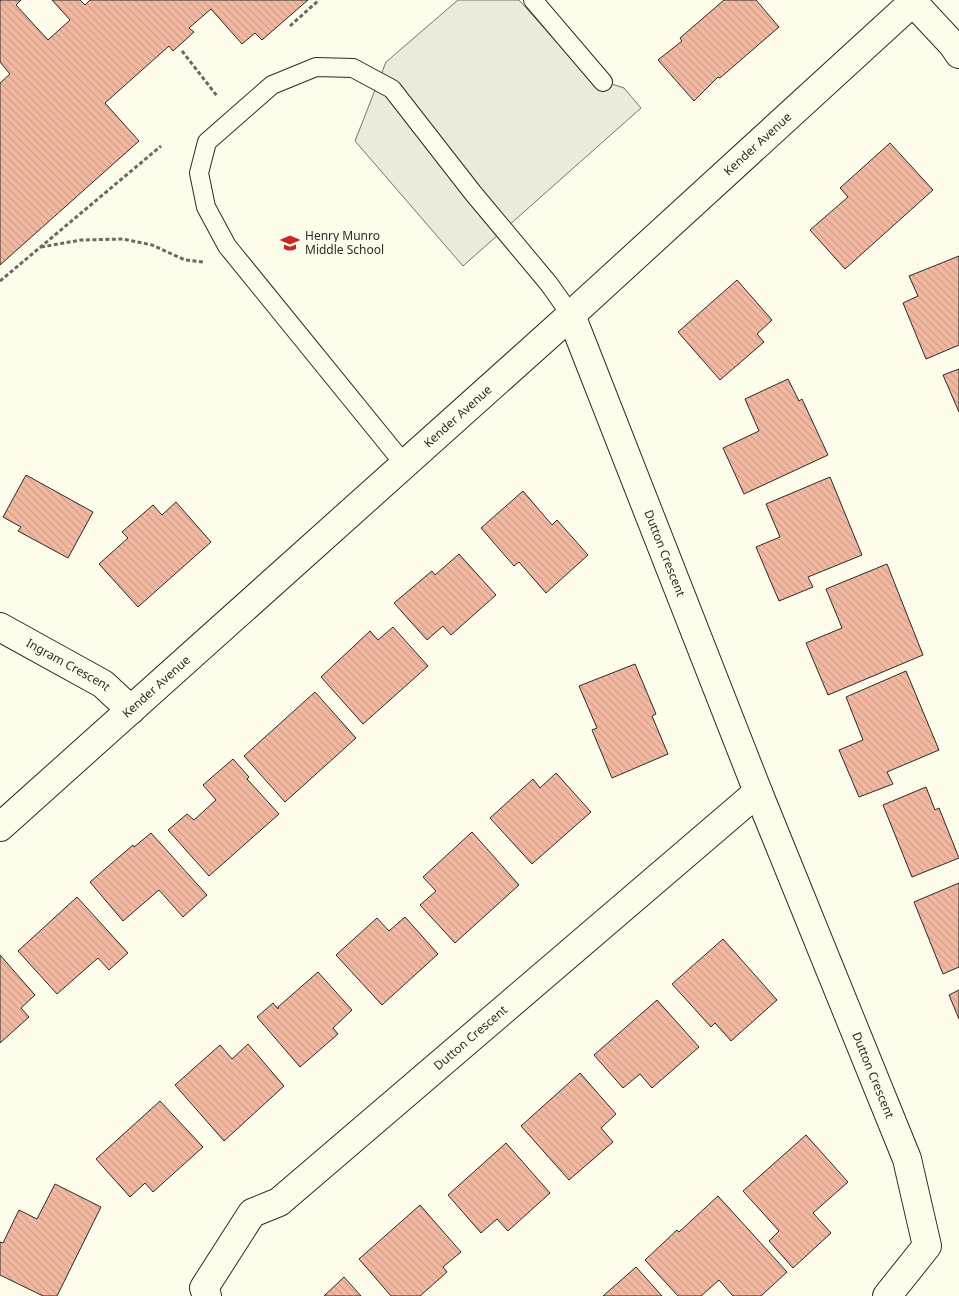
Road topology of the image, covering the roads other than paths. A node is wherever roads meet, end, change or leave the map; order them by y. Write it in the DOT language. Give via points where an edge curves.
graph roads {
  1 [pos="533,0"];
  2 [pos="912,1"];
  3 [pos="959,54"];
  4 [pos="603,82"];
  5 [pos="572,316"];
  6 [pos="405,465"];
  7 [pos="0,627"];
  8 [pos="131,710"];
  9 [pos="758,792"];
  10 [pos="0,827"];
  11 [pos="207,1296"];
  12 [pos="887,1296"];
  1 -- 4 [label="lane"];
  2 -- 3 [label="street"];
  2 -- 5 [label="street, Kender Avenue"];
  5 -- 6 [label="street, Kender Avenue"];
  5 -- 6 [label="lane" via="392,89 353,68 316,67 272,84 207,142 199,172 206,207 227,246"];
  5 -- 9 [label="street, Dutton Crescent"];
  6 -- 8 [label="street, Kender Avenue"];
  7 -- 8 [label="street, Ingram Crescent" via="103,684"];
  8 -- 10 [label="street, Kender Avenue"];
  9 -- 11 [label="street, Dutton Crescent" via="280,1202 252,1213 204,1288"];
  9 -- 12 [label="street, Dutton Crescent" via="906,1159 927,1246"];
}
